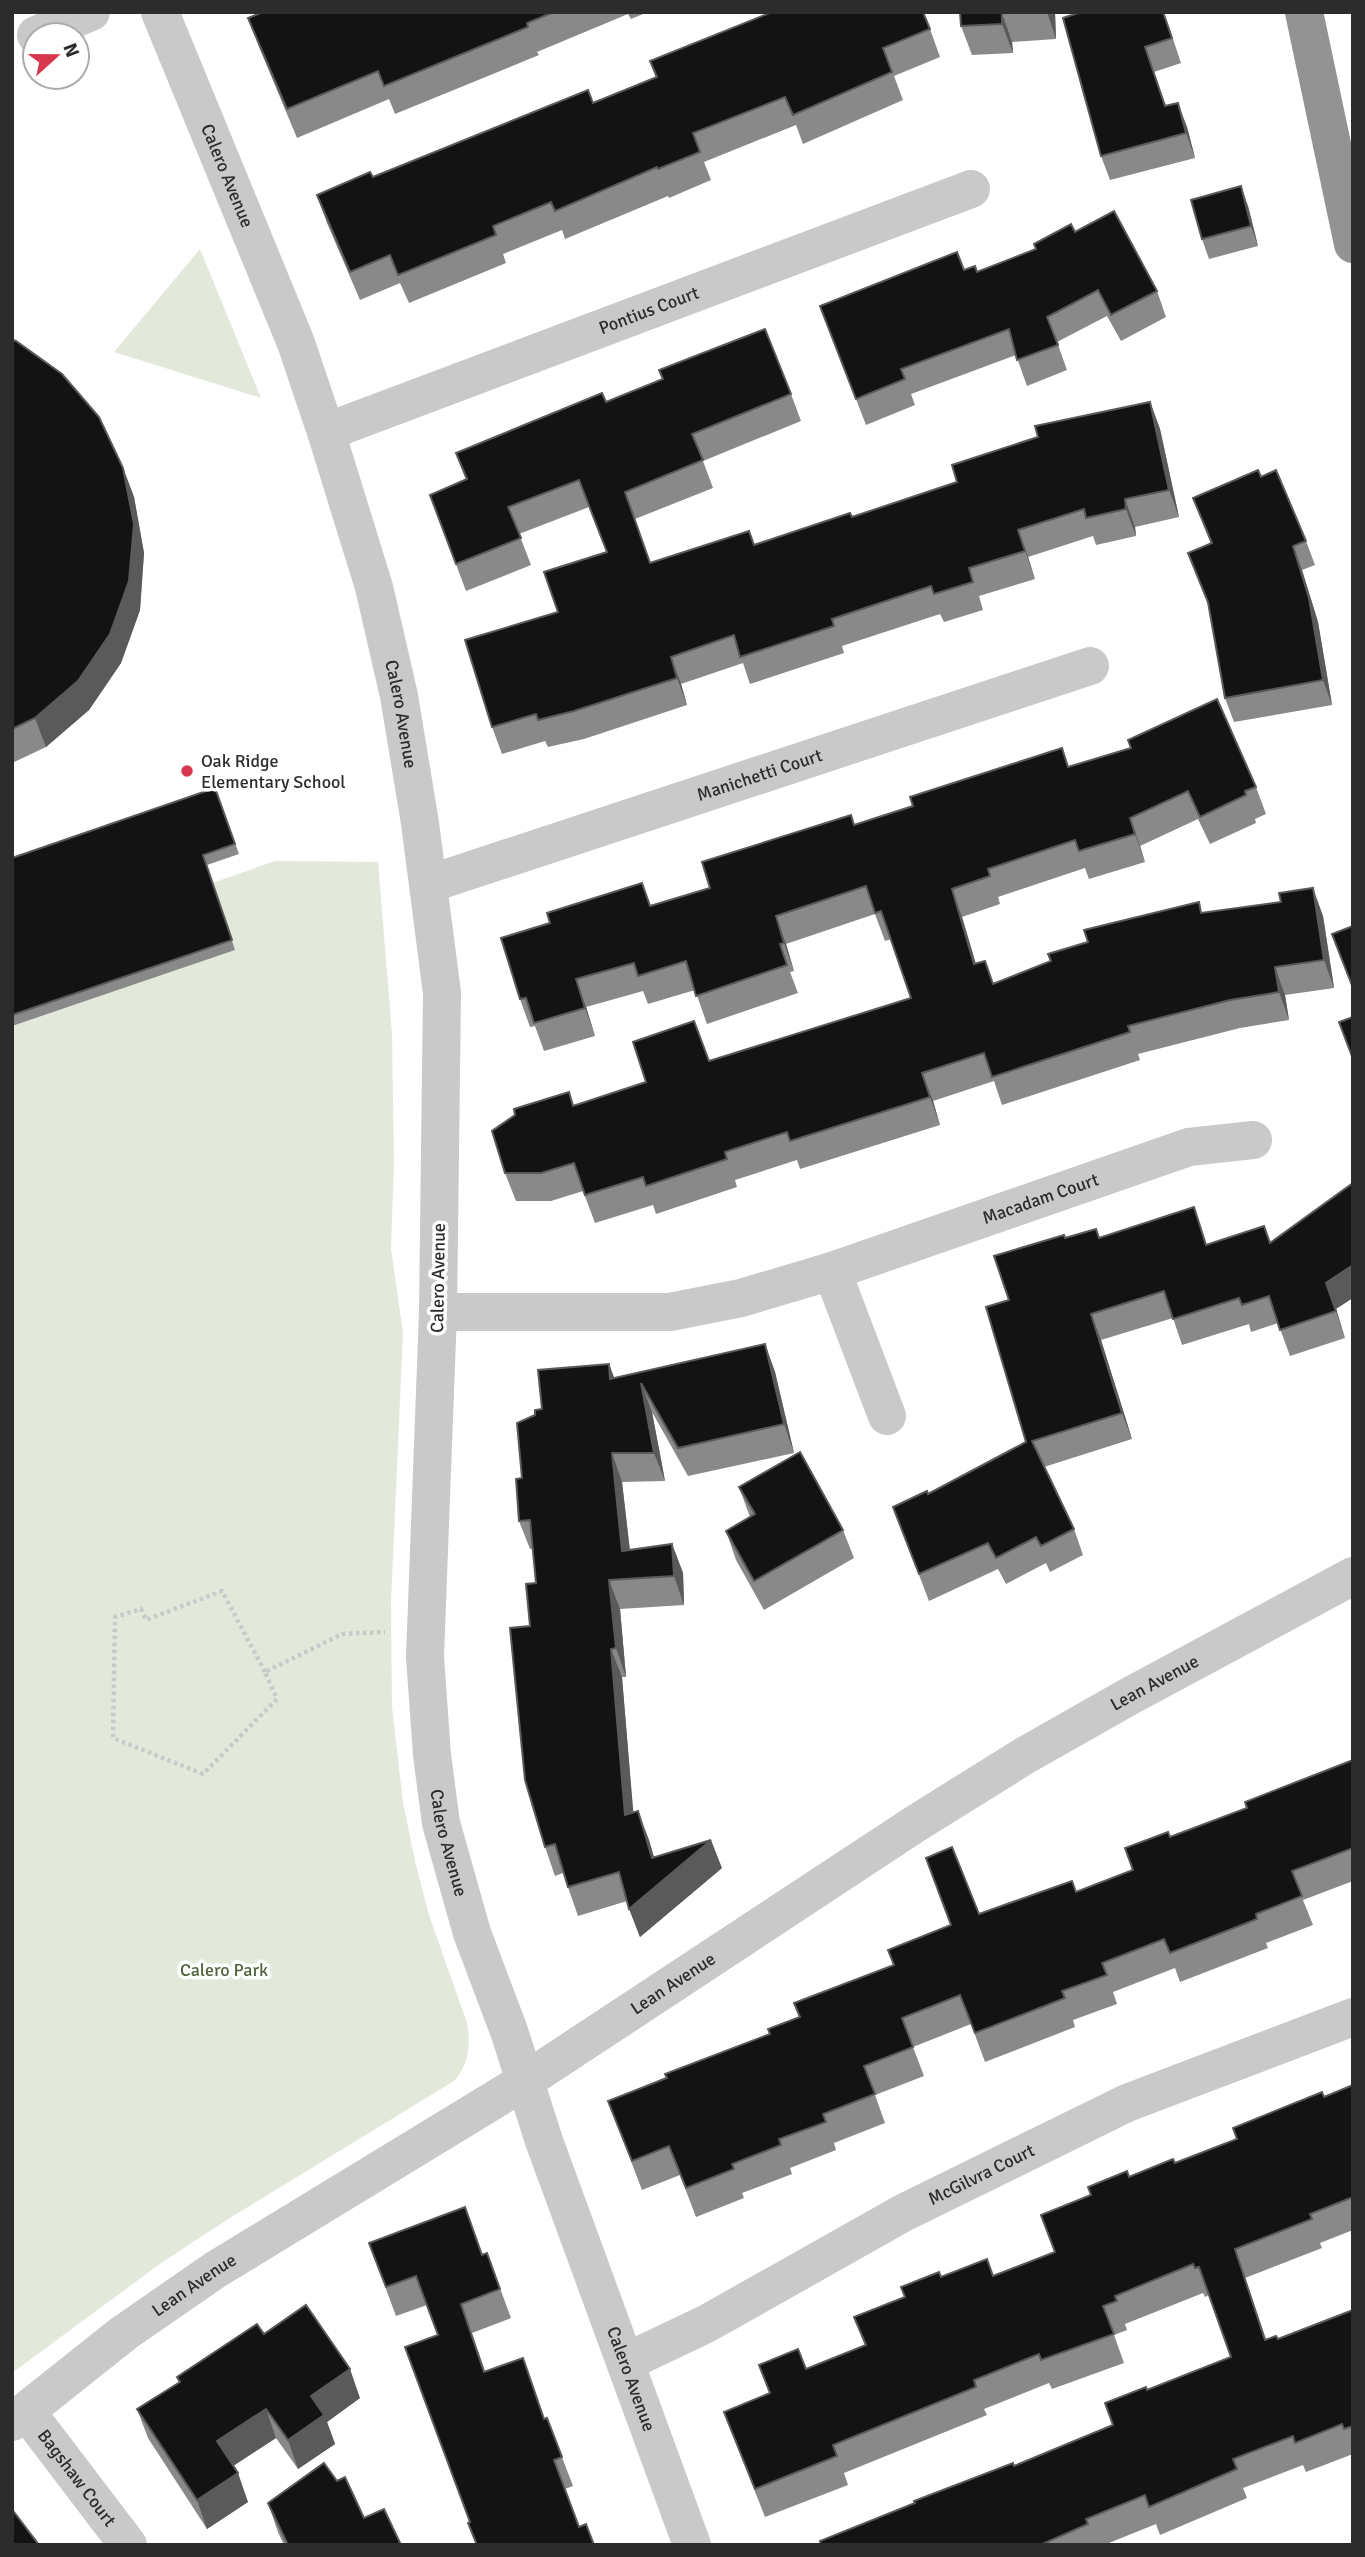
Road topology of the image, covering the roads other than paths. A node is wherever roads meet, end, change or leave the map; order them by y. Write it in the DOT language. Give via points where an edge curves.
graph roads {
  1 [pos="91,12"];
  2 [pos="160,12"];
  3 [pos="1304,12"];
  4 [pos="69,21"];
  5 [pos="971,189"];
  6 [pos="1353,244"];
  7 [pos="326,432"];
  8 [pos="1090,666"];
  9 [pos="429,884"];
  10 [pos="1253,1140"];
  11 [pos="832,1271"];
  12 [pos="439,1312"];
  13 [pos="887,1416"];
  14 [pos="1353,1576"];
  15 [pos="1353,2017"];
  16 [pos="525,2081"];
  17 [pos="626,2362"];
  18 [pos="19,2417"];
  19 [pos="128,2545"];
  20 [pos="692,2545"];
  1 -- 4 [label="street"];
  2 -- 7 [label="street, Calero Avenue" via="296,343"];
  3 -- 6 [label="highway"];
  5 -- 7 [label="street, Pontius Court"];
  7 -- 9 [label="street, Calero Avenue" via="374,587 400,696"];
  8 -- 9 [label="street, Manichetti Court"];
  9 -- 12 [label="street, Calero Avenue" via="442,993"];
  10 -- 11 [label="street, Macadam Court" via="1189,1147"];
  11 -- 12 [label="street, Macadam Court" via="741,1298 670,1312"];
  11 -- 13 [label="street"];
  12 -- 16 [label="street, Calero Avenue" via="425,1657 432,1755 441,1823 459,1892"];
  14 -- 16 [label="street, Lean Avenue" via="1013,1763"];
  15 -- 17 [label="street, McGilvra Court" via="1127,2103 903,2213 706,2324"];
  16 -- 17 [label="street, Calero Avenue"];
  16 -- 18 [label="street, Lean Avenue" via="215,2270 124,2333"];
  17 -- 20 [label="street, Calero Avenue"];
  18 -- 19 [label="street, Bagshaw Court"];
}
